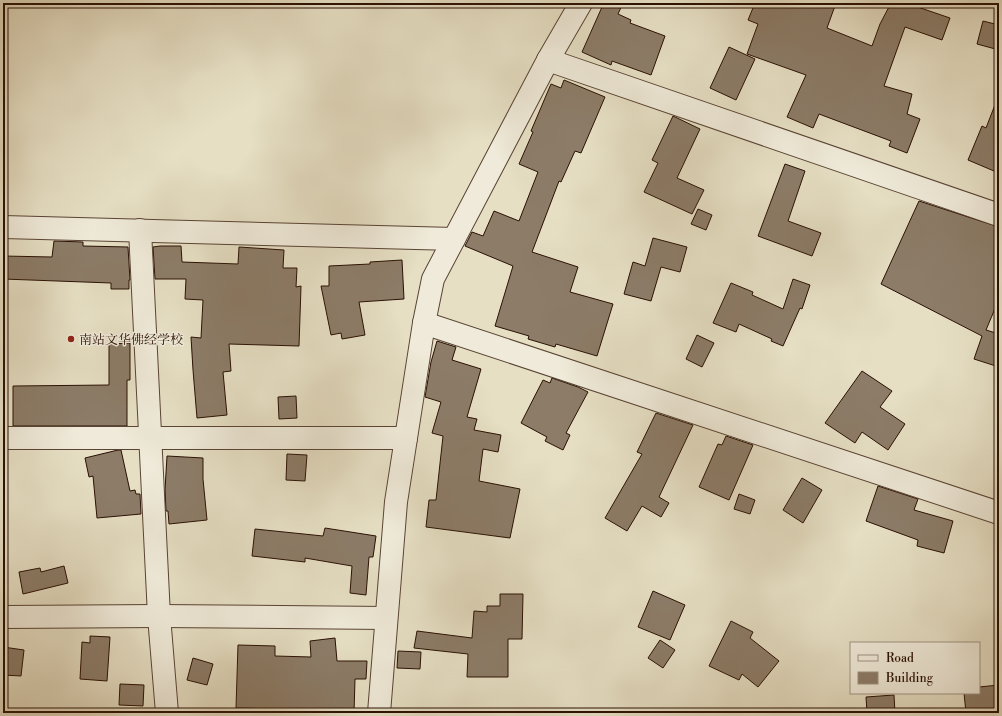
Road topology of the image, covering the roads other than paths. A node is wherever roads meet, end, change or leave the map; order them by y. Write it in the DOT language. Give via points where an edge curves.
graph roads {
  1 [pos="581,3"];
  2 [pos="548,60"];
  3 [pos="999,214"];
  4 [pos="3,227"];
  5 [pos="140,230"];
  6 [pos="454,239"];
  7 [pos="424,323"];
  8 [pos="151,437"];
  9 [pos="3,438"];
  10 [pos="406,438"];
  11 [pos="999,513"];
  12 [pos="159,616"];
  13 [pos="3,617"];
  14 [pos="386,618"];
  15 [pos="167,713"];
  16 [pos="379,713"];
  1 -- 2 [label="street"];
  2 -- 3 [label="street"];
  2 -- 6 [label="street"];
  4 -- 5 [label="street"];
  5 -- 6 [label="street"];
  5 -- 8 [label="street"];
  6 -- 7 [label="street" via="433,279"];
  7 -- 10 [label="street"];
  7 -- 11 [label="street"];
  8 -- 9 [label="street"];
  8 -- 10 [label="street"];
  8 -- 12 [label="street"];
  10 -- 14 [label="street" via="396,502"];
  12 -- 13 [label="street"];
  12 -- 14 [label="street"];
  12 -- 15 [label="street"];
  14 -- 16 [label="street"];
}
